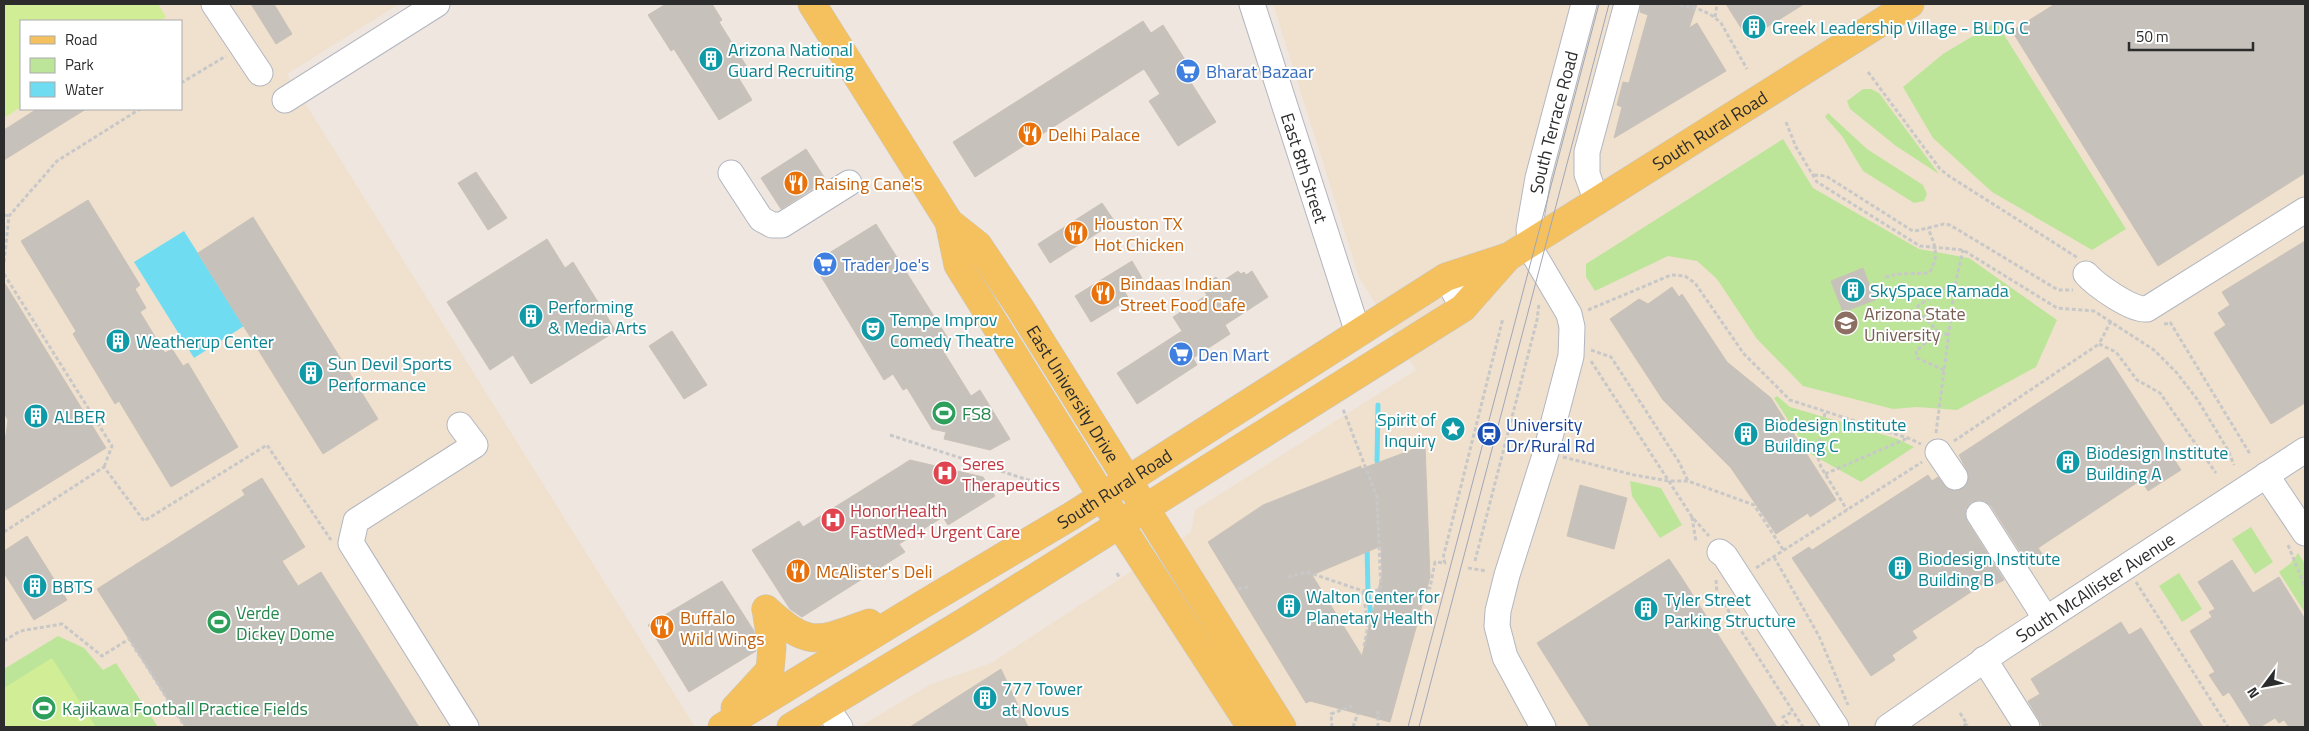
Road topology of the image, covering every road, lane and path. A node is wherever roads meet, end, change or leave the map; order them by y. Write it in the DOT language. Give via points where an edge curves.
graph roads {
  1 [pos="214,4"];
  2 [pos="437,4"];
  3 [pos="812,4"];
  4 [pos="1252,4"];
  5 [pos="1584,4"];
  6 [pos="1627,4"];
  7 [pos="1673,4"];
  8 [pos="1717,4"];
  9 [pos="1910,4"];
  10 [pos="1715,17"];
  11 [pos="242,46"];
  12 [pos="1747,69"];
  13 [pos="1868,72"];
  14 [pos="260,73"];
  15 [pos="182,82"];
  16 [pos="285,100"];
  17 [pos="138,110"];
  18 [pos="1786,122"];
  19 [pos="731,173"];
  20 [pos="1814,175"];
  21 [pos="849,183"];
  22 [pos="1597,202"];
  23 [pos="2305,210"];
  24 [pos="4,215"];
  25 [pos="9,216"];
  26 [pos="949,222"];
  27 [pos="1928,228"];
  28 [pos="1935,248"];
  29 [pos="1519,250"];
  30 [pos="1963,250"];
  31 [pos="4,262"];
  32 [pos="4,274"];
  33 [pos="2082,276"];
  34 [pos="1446,277"];
  35 [pos="1885,278"];
  36 [pos="1955,285"];
  37 [pos="1539,300"];
  38 [pos="1463,308"];
  39 [pos="1587,311"];
  40 [pos="2115,314"];
  41 [pos="1503,318"];
  42 [pos="2110,321"];
  43 [pos="2171,323"];
  44 [pos="1938,332"];
  45 [pos="1358,333"];
  46 [pos="1949,335"];
  47 [pos="1581,353"];
  48 [pos="1944,370"];
  49 [pos="1342,407"];
  50 [pos="1825,412"];
  51 [pos="460,425"];
  52 [pos="890,436"];
  53 [pos="1908,438"];
  54 [pos="1507,442"];
  55 [pos="1529,448"];
  56 [pos="2305,450"];
  57 [pos="1938,452"];
  58 [pos="2250,454"];
  59 [pos="1563,457"];
  60 [pos="2234,465"];
  61 [pos="104,468"];
  62 [pos="2216,473"];
  63 [pos="1825,474"];
  64 [pos="2266,475"];
  65 [pos="1955,477"];
  66 [pos="1129,480"];
  67 [pos="1669,481"];
  68 [pos="1688,481"];
  69 [pos="1059,490"];
  70 [pos="1103,496"];
  71 [pos="1146,509"];
  72 [pos="1848,510"];
  73 [pos="1979,514"];
  74 [pos="1692,517"];
  75 [pos="1120,525"];
  76 [pos="4,532"];
  77 [pos="2296,538"];
  78 [pos="1696,542"];
  79 [pos="334,544"];
  80 [pos="1784,551"];
  81 [pos="1774,557"];
  82 [pos="1475,561"];
  83 [pos="1718,564"];
  84 [pos="2126,566"];
  85 [pos="1468,568"];
  86 [pos="1496,572"];
  87 [pos="1117,573"];
  88 [pos="1119,577"];
  89 [pos="1288,577"];
  90 [pos="1248,586"];
  91 [pos="2305,587"];
  92 [pos="1427,588"];
  93 [pos="1238,589"];
  94 [pos="1364,591"];
  95 [pos="925,603"];
  96 [pos="766,609"];
  97 [pos="2046,619"];
  98 [pos="130,639"];
  99 [pos="4,641"];
  100 [pos="1364,646"];
  101 [pos="139,655"];
  102 [pos="1984,660"];
  103 [pos="808,675"];
  104 [pos="1352,706"];
  105 [pos="1378,710"];
  106 [pos="1792,712"];
  107 [pos="1358,713"];
  108 [pos="1960,713"];
  109 [pos="833,716"];
  110 [pos="1843,719"];
  111 [pos="185,727"];
  112 [pos="466,727"];
  113 [pos="717,727"];
  114 [pos="722,727"];
  115 [pos="757,727"];
  116 [pos="791,727"];
  117 [pos="1251,727"];
  118 [pos="1282,727"];
  119 [pos="1332,727"];
  120 [pos="1353,727"];
  121 [pos="1378,727"];
  122 [pos="1543,727"];
  123 [pos="1781,727"];
  124 [pos="1803,727"];
  125 [pos="1888,727"];
  126 [pos="1960,727"];
  127 [pos="2027,727"];
  128 [pos="2228,727"];
  1 -- 11 [label="street"];
  2 -- 16 [label="street"];
  3 -- 26 [label="main road, East University Drive"];
  4 -- 45 [label="street, East 8th Street"];
  5 -- 29 [label="street, South Terrace Road" via="1535,188 1530,219"];
  6 -- 22 [label="street" via="1587,152 1587,174"];
  7 -- 10 [label="path" via="1709,12"];
  8 -- 10 [label="path"];
  9 -- 22 [label="main road, South Rural Road"];
  10 -- 12 [label="path"];
  11 -- 14 [label="street"];
  11 -- 15 [label="path"];
  13 -- 33 [label="path" via="1940,168"];
  17 -- 25 [label="path" via="57,160"];
  18 -- 20 [label="path" via="1796,147"];
  19 -- 21 [label="street" via="761,219 772,225 782,225"];
  20 -- 27 [label="path" via="1826,176 1911,230"];
  20 -- 28 [label="path" via="1817,182 1920,246"];
  22 -- 29 [label="main road, South Rural Road"];
  23 -- 33 [label="street" via="2147,309 2137,308"];
  24 -- 25 [label="path"];
  25 -- 31 [label="path"];
  26 -- 66 [label="main road, East University Drive" via="978,245"];
  26 -- 70 [label="main road, East University Drive" via="958,265"];
  27 -- 28 [label="path"];
  27 -- 33 [label="path" via="1950,225 2058,290 2074,290"];
  28 -- 30 [label="path"];
  28 -- 35 [label="path" via="1935,262 1929,273"];
  29 -- 34 [label="main road, South Rural Road"];
  29 -- 38 [label="main road, South Rural Road"];
  29 -- 47 [label="street" via="1533,253 1569,314"];
  30 -- 36 [label="path"];
  30 -- 42 [label="path" via="2057,308 2094,311"];
  32 -- 61 [label="path" via="112,446"];
  34 -- 38 [label="street"];
  34 -- 45 [label="main road, South Rural Road"];
  36 -- 44 [label="path" via="1942,289 1918,306"];
  36 -- 46 [label="path"];
  37 -- 54 [label="path"];
  38 -- 71 [label="main road, South Rural Road"];
  39 -- 50 [label="path" via="1670,275 1685,276 1695,283 1744,354 1782,394 1797,403"];
  40 -- 42 [label="path"];
  41 -- 92 [label="path" via="1443,558 1445,563 1435,562 1430,588"];
  42 -- 60 [label="path" via="2154,350 2178,372 2228,450"];
  42 -- 62 [label="path" via="2099,344 2116,352 2137,380 2160,393"];
  43 -- 58 [label="path"];
  44 -- 46 [label="path"];
  44 -- 48 [label="path" via="1916,351 1917,358"];
  45 -- 66 [label="main road, South Rural Road"];
  46 -- 48 [label="path"];
  47 -- 67 [label="path" via="1590,360"];
  47 -- 68 [label="path" via="1611,357"];
  47 -- 122 [label="street" via="1546,452 1498,611 1497,626 1505,657"];
  48 -- 57 [label="path" via="1936,428"];
  49 -- 94 [label="path" via="1377,497 1381,590"];
  50 -- 53 [label="path"];
  50 -- 63 [label="path" via="1817,454"];
  51 -- 112 [label="street" via="475,445 356,521 351,543"];
  52 -- 69 [label="path"];
  53 -- 57 [label="path"];
  53 -- 63 [label="path"];
  54 -- 55 [label="path"];
  54 -- 82 [label="path"];
  56 -- 64 [label="street, South McAllister Avenue"];
  57 -- 65 [label="street"];
  59 -- 67 [label="path" via="1634,476"];
  61 -- 76 [label="path"];
  61 -- 79 [label="path" via="144,521 267,445"];
  63 -- 72 [label="path"];
  64 -- 77 [label="street"];
  64 -- 84 [label="street, South McAllister Avenue"];
  66 -- 70 [label="main road, South Rural Road"];
  66 -- 71 [label="main road, East University Drive"];
  67 -- 68 [label="path"];
  67 -- 74 [label="path"];
  68 -- 80 [label="path" via="1754,505"];
  70 -- 75 [label="main road, East University Drive"];
  70 -- 95 [label="main road, South Rural Road"];
  71 -- 75 [label="main road, South Rural Road"];
  71 -- 118 [label="main road, East University Drive"];
  73 -- 97 [label="street"];
  74 -- 78 [label="path"];
  74 -- 83 [label="path"];
  75 -- 109 [label="main road, South Rural Road" via="966,622"];
  75 -- 117 [label="main road, East University Drive"];
  77 -- 91 [label="path"];
  81 -- 110 [label="path" via="1820,636"];
  83 -- 106 [label="path" via="1717,593"];
  83 -- 110 [label="street" via="1725,556"];
  84 -- 97 [label="street, South McAllister Avenue"];
  84 -- 128 [label="path"];
  85 -- 86 [label="path"];
  87 -- 88 [label="path"];
  89 -- 94 [label="path" via="1307,572"];
  90 -- 93 [label="path"];
  94 -- 100 [label="path" via="1368,626"];
  95 -- 96 [label="main road" via="818,640 800,636"];
  95 -- 103 [label="main road, South Rural Road"];
  96 -- 103 [label="main road"];
  96 -- 113 [label="main road" via="772,647 770,670"];
  97 -- 102 [label="street, South McAllister Avenue"];
  98 -- 99 [label="path" via="102,656 62,624 20,630"];
  98 -- 101 [label="path"];
  98 -- 111 [label="path"];
  102 -- 125 [label="street, South McAllister Avenue"];
  102 -- 127 [label="street"];
  103 -- 114 [label="main road, South Rural Road"];
  103 -- 115 [label="main road" via="808,687 800,700"];
  104 -- 119 [label="path" via="1331,714"];
  105 -- 121 [label="path"];
  106 -- 123 [label="path" via="1783,717 1787,723"];
  106 -- 124 [label="path"];
  107 -- 120 [label="path"];
  108 -- 126 [label="path" via="1967,724"];
  109 -- 116 [label="main road, South Rural Road"];
}
